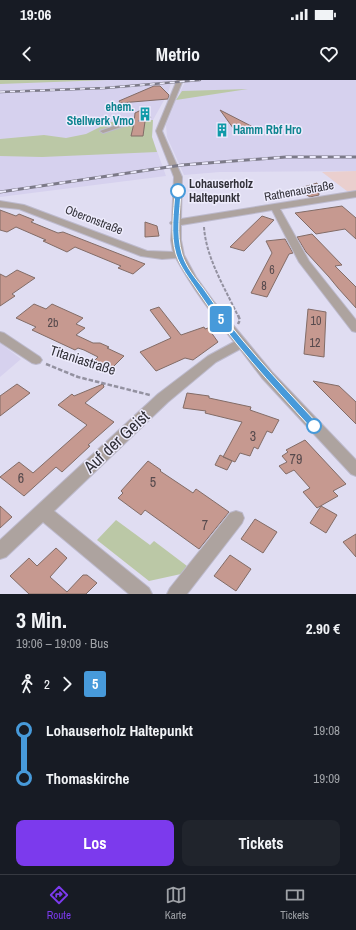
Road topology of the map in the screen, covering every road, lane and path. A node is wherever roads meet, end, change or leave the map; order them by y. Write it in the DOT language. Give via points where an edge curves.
graph roads {
  1 [pos="180,80"];
  2 [pos="151,117"];
  3 [pos="131,122"];
  4 [pos="103,131"];
  5 [pos="356,194"];
  6 [pos="0,204"];
  7 [pos="274,208"];
  8 [pos="207,221"];
  9 [pos="175,223"];
  10 [pos="179,255"];
  11 [pos="356,328"];
  12 [pos="0,336"];
  13 [pos="237,338"];
  14 [pos="36,360"];
  15 [pos="163,398"];
  16 [pos="356,470"];
  17 [pos="42,511"];
  18 [pos="236,518"];
  19 [pos="0,550"];
  20 [pos="143,594"];
  21 [pos="176,594"];
  1 -- 9 [label="street" via="159,131 176,172 178,191"];
  2 -- 3 [label="path"];
  3 -- 4 [label="street"];
  5 -- 7 [label="street, Rathenaustraße"];
  6 -- 10 [label="street, Oberonstraße" via="21,207 145,254"];
  7 -- 9 [label="street, Rathenaustraße"];
  7 -- 11 [label="street" via="304,262"];
  8 -- 13 [label="path" via="204,232 210,252 240,320"];
  9 -- 10 [label="street"];
  10 -- 13 [label="street" via="194,281"];
  12 -- 14 [label="street, Titaniastraße"];
  13 -- 15 [label="street, Auf der Geist"];
  13 -- 16 [label="street" via="267,375"];
  14 -- 15 [label="path, Titaniastraße" via="78,377"];
  15 -- 17 [label="street, Auf der Geist"];
  17 -- 19 [label="street, Auf der Geist"];
  17 -- 20 [label="street"];
  18 -- 21 [label="street"];
}
